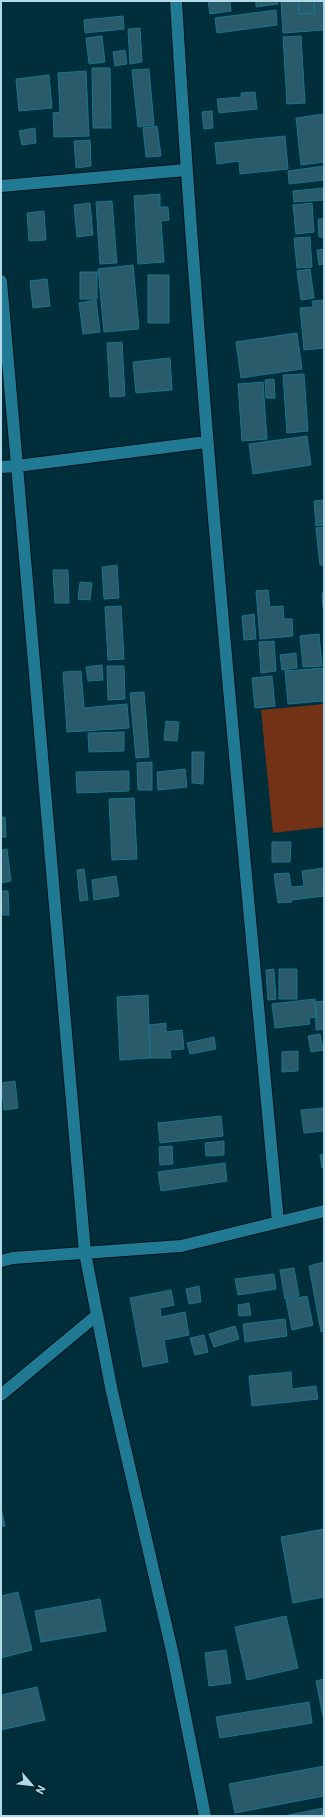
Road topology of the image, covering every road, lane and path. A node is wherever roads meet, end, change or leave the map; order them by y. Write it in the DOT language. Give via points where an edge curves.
graph roads {
  1 [pos="176,1"];
  2 [pos="186,170"];
  3 [pos="1,186"];
  4 [pos="1,281"];
  5 [pos="206,442"];
  6 [pos="17,466"];
  7 [pos="1,467"];
  8 [pos="324,1211"];
  9 [pos="278,1222"];
  10 [pos="85,1253"];
  11 [pos="1,1261"];
  12 [pos="97,1315"];
  13 [pos="1,1395"];
  14 [pos="205,1816"];
  1 -- 2 [label="street"];
  2 -- 3 [label="street"];
  2 -- 5 [label="street"];
  4 -- 6 [label="street"];
  5 -- 6 [label="street"];
  5 -- 9 [label="street"];
  6 -- 7 [label="street"];
  6 -- 10 [label="street"];
  8 -- 9 [label="street"];
  9 -- 10 [label="street" via="181,1246"];
  10 -- 11 [label="street"];
  10 -- 12 [label="street"];
  12 -- 13 [label="street"];
  12 -- 14 [label="street" via="112,1392 172,1651"];
}
